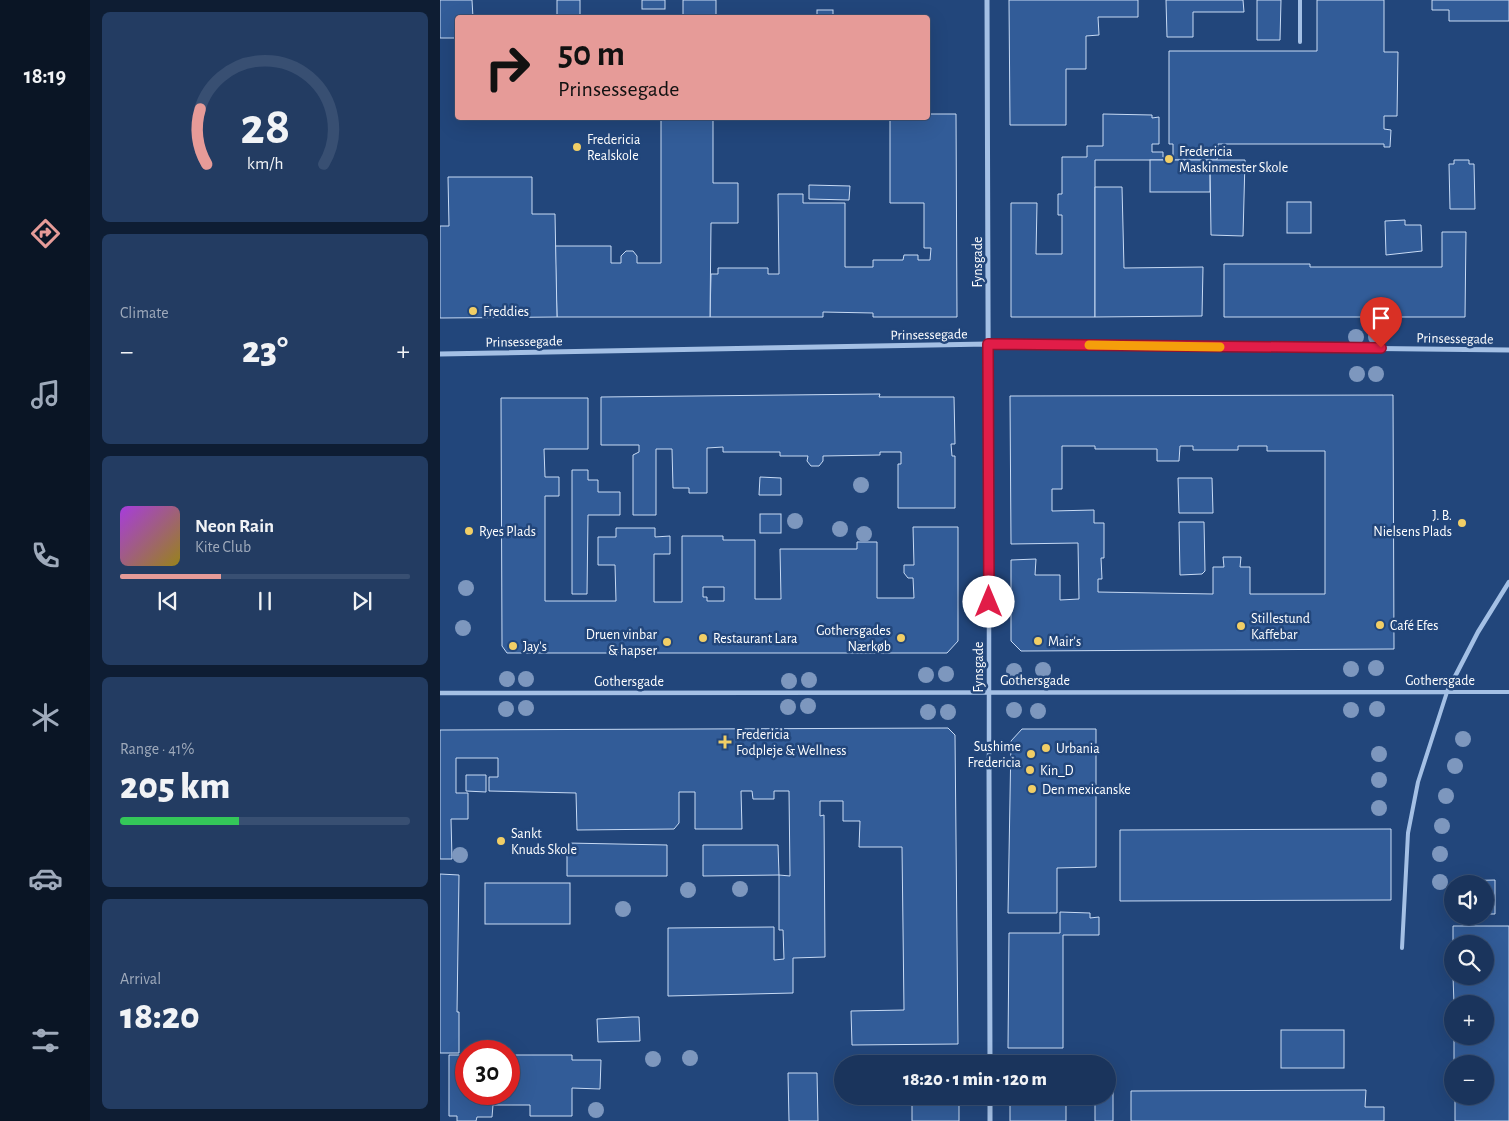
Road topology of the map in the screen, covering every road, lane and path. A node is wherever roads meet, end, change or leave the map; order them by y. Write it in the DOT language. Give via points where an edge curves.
graph roads {
  1 [pos="987,0"];
  2 [pos="1300,0"];
  3 [pos="1300,42"];
  4 [pos="988,344"];
  5 [pos="1509,350"];
  6 [pos="440,354"];
  7 [pos="1509,582"];
  8 [pos="989,602"];
  9 [pos="989,691"];
  10 [pos="440,692"];
  11 [pos="1448,692"];
  12 [pos="1509,692"];
  13 [pos="989,765"];
  14 [pos="1402,948"];
  15 [pos="990,1055"];
  16 [pos="990,1105"];
  17 [pos="990,1121"];
  1 -- 4 [label="street, Fynsgade"];
  2 -- 3 [label="lane"];
  4 -- 5 [label="street, Prinsessegade"];
  4 -- 6 [label="street, Prinsessegade"];
  4 -- 8 [label="street, Fynsgade"];
  7 -- 11 [label="street" via="1478,632"];
  8 -- 9 [label="street, Fynsgade"];
  9 -- 10 [label="street, Gothersgade"];
  9 -- 11 [label="street, Gothersgade"];
  9 -- 13 [label="street, Fynsgade"];
  11 -- 12 [label="lane, Gothersgade"];
  11 -- 14 [label="lane" via="1418,782 1408,833"];
  13 -- 15 [label="street, Fynsgade"];
  16 -- 17 [label="street"];
}
